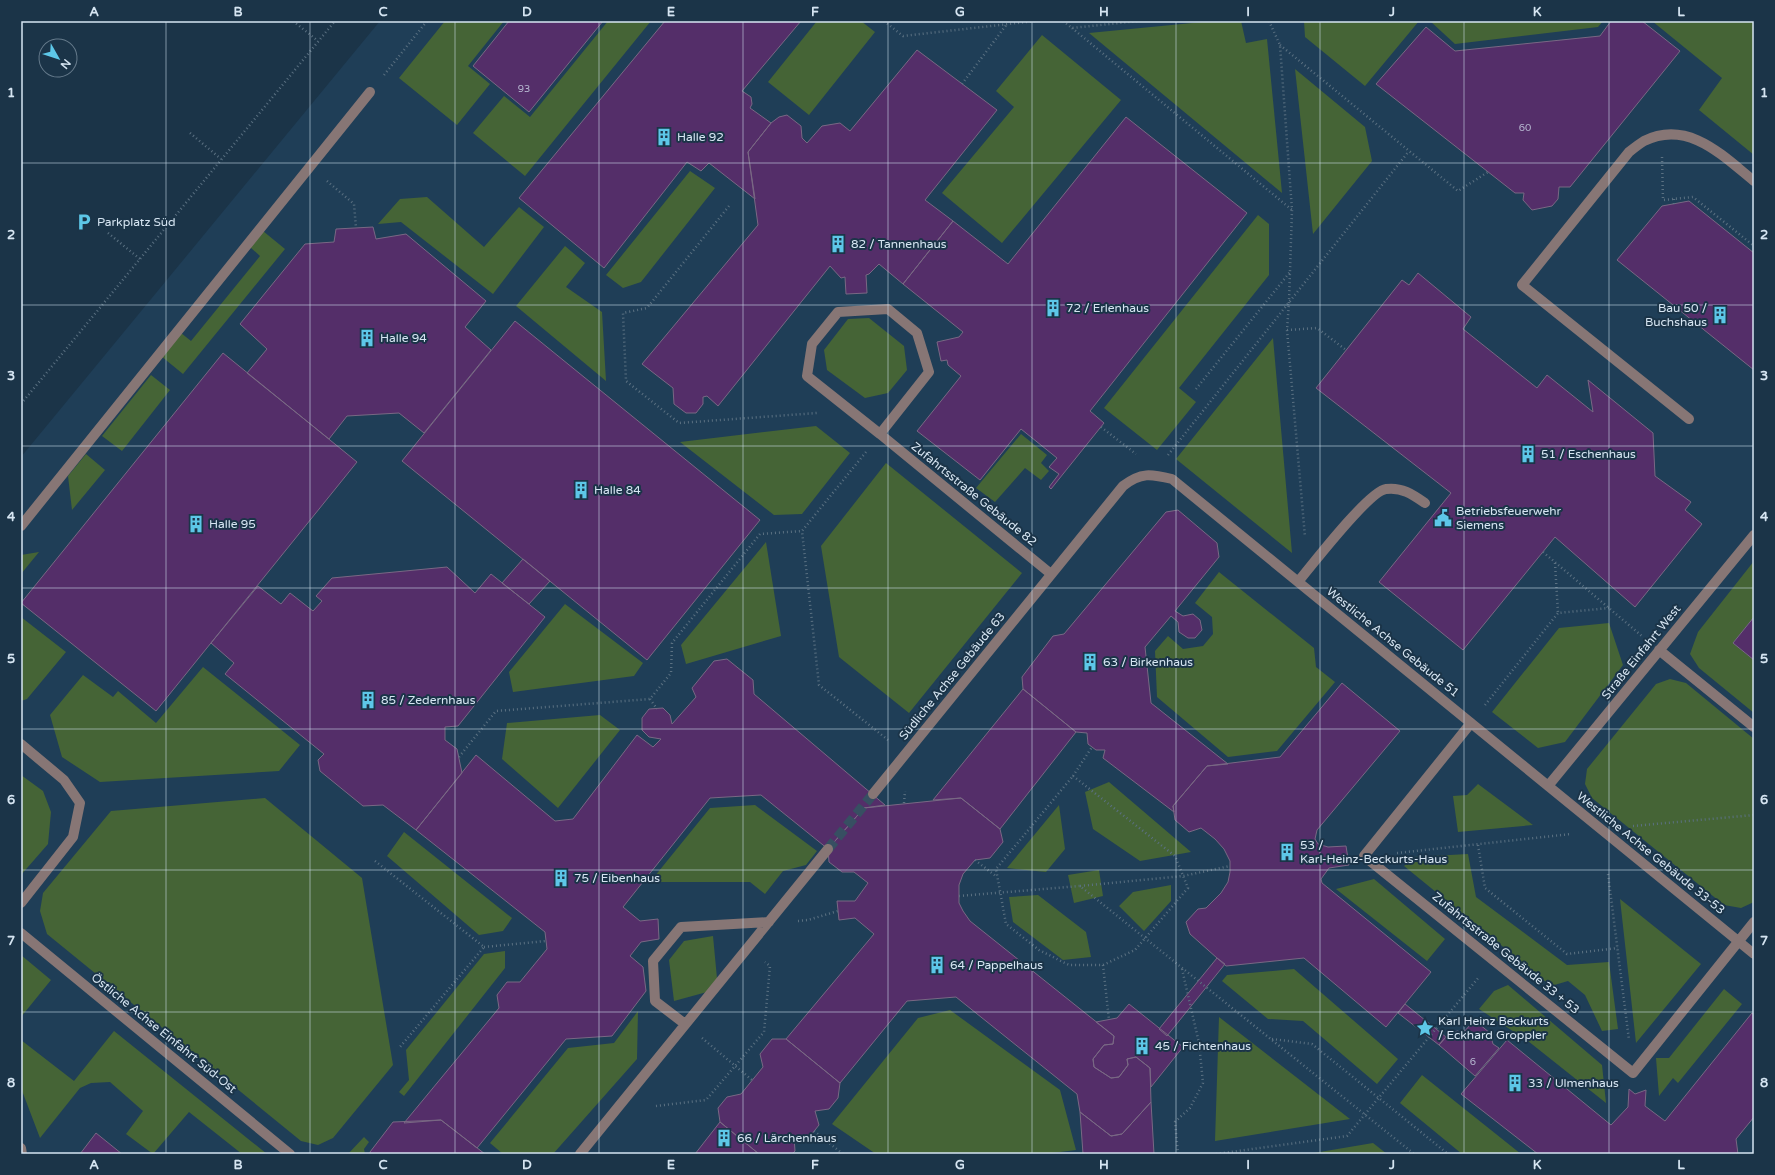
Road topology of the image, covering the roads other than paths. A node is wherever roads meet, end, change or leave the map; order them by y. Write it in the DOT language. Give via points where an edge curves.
graph roads {
  1 [pos="370,92"];
  2 [pos="1754,181"];
  3 [pos="1689,420"];
  4 [pos="880,434"];
  5 [pos="1153,474"];
  6 [pos="1425,503"];
  7 [pos="21,526"];
  8 [pos="1754,535"];
  9 [pos="1051,574"];
  10 [pos="1298,582"];
  11 [pos="1659,650"];
  12 [pos="1471,723"];
  13 [pos="1754,727"];
  14 [pos="21,744"];
  15 [pos="1548,786"];
  16 [pos="873,794"];
  17 [pos="828,849"];
  18 [pos="21,903"];
  19 [pos="769,922"];
  20 [pos="1754,922"];
  21 [pos="21,933"];
  22 [pos="1738,941"];
  23 [pos="1754,954"];
  24 [pos="685,1024"];
  25 [pos="21,1148"];
  26 [pos="22,1154"];
  27 [pos="290,1154"];
  28 [pos="580,1154"];
  1 -- 7 [label="lane"];
  2 -- 3 [label="lane" via="1708,145 1687,136 1665,135 1645,141 1629,152 1522,285"];
  4 -- 4 [label="lane, Zufahrtsstraße Gebäude 82" via="929,372 917,333 888,309 838,312 812,344 807,376"];
  4 -- 9 [label="lane, Zufahrtsstraße Gebäude 82"];
  5 -- 9 [label="lane, Südliche Achse Gebäude 63" via="1135,477 1123,486"];
  5 -- 10 [label="lane, Westliche Achse Gebäude 51" via="1172,479"];
  6 -- 10 [label="lane" via="1406,490 1384,488 1367,500"];
  8 -- 11 [label="lane, Straße Einfahrt West"];
  9 -- 16 [label="lane, Südliche Achse Gebäude 63"];
  10 -- 12 [label="lane, Westliche Achse Gebäude 51"];
  11 -- 13 [label="lane"];
  11 -- 15 [label="lane, Straße Einfahrt West"];
  12 -- 15 [label="lane, Westliche Achse Gebäude 51"];
  12 -- 22 [label="lane, Zufahrtsstraße Gebäude 33 + 53" via="1364,856 1633,1073"];
  14 -- 18 [label="lane" via="64,780 80,803 73,837"];
  15 -- 22 [label="lane, Westliche Achse Gebäude 33-53"];
  17 -- 19 [label="lane"];
  19 -- 24 [label="lane"];
  19 -- 24 [label="lane" via="681,927 653,961 655,1001"];
  20 -- 22 [label="lane"];
  21 -- 27 [label="lane, Östliche Achse Einfahrt Süd-Ost"];
  22 -- 23 [label="lane, Westliche Achse Gebäude 33-53"];
  24 -- 28 [label="lane"];
  25 -- 26 [label="lane"];
}
